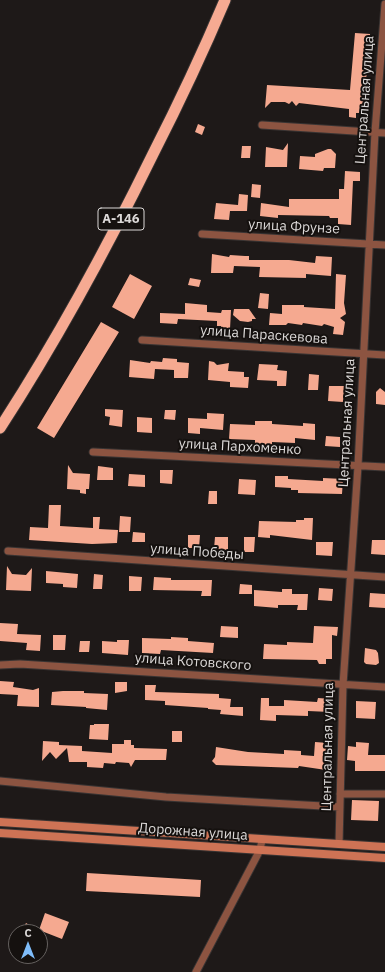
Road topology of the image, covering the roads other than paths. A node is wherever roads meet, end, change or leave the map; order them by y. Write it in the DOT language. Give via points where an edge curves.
graph roads {
  1 [pos="219,0"];
  2 [pos="225,0"];
  3 [pos="385,4"];
  4 [pos="384,26"];
  5 [pos="262,125"];
  6 [pos="375,132"];
  7 [pos="385,133"];
  8 [pos="202,234"];
  9 [pos="371,244"];
  10 [pos="385,245"];
  11 [pos="142,340"];
  12 [pos="364,354"];
  13 [pos="385,355"];
  14 [pos="0,418"];
  15 [pos="0,428"];
  16 [pos="93,452"];
  17 [pos="358,466"];
  18 [pos="385,467"];
  19 [pos="8,551"];
  20 [pos="349,575"];
  21 [pos="385,577"];
  22 [pos="0,665"];
  23 [pos="343,685"];
  24 [pos="385,687"];
  25 [pos="0,780"];
  26 [pos="340,794"];
  27 [pos="385,794"];
  28 [pos="340,807"];
  29 [pos="0,822"];
  30 [pos="0,833"];
  31 [pos="262,840"];
  32 [pos="339,844"];
  33 [pos="385,848"];
  34 [pos="260,850"];
  35 [pos="385,858"];
  36 [pos="196,972"];
  1 -- 14 [label="highway, А-146" via="190,68 110,228 26,378"];
  2 -- 15 [label="highway, А-146" via="195,70 115,230 30,381"];
  3 -- 4 [label="street, Центральная улица"];
  4 -- 6 [label="street, Центральная улица"];
  5 -- 6 [label="street"];
  6 -- 7 [label="street"];
  6 -- 9 [label="street, Центральная улица"];
  8 -- 9 [label="street, улица Фрунзе"];
  9 -- 10 [label="street, улица Фрунзе"];
  9 -- 12 [label="street, Центральная улица"];
  11 -- 12 [label="street, улица Параскевова"];
  12 -- 13 [label="street, улица Параскевова"];
  12 -- 17 [label="street, Центральная улица"];
  16 -- 17 [label="street, улица Пархоменко"];
  17 -- 18 [label="street, улица Пархоменко"];
  17 -- 20 [label="street, Центральная улица"];
  19 -- 20 [label="street, улица Победы"];
  20 -- 21 [label="street, улица Победы"];
  20 -- 23 [label="street, Центральная улица"];
  22 -- 23 [label="street, улица Котовского" via="20,664"];
  23 -- 24 [label="street, улица Котовского"];
  23 -- 26 [label="street, Центральная улица"];
  25 -- 28 [label="street" via="166,797"];
  26 -- 27 [label="street"];
  26 -- 28 [label="street, Центральная улица"];
  28 -- 32 [label="street, Центральная улица"];
  29 -- 31 [label="main road, Дорожная улица"];
  30 -- 34 [label="main road, Дорожная улица"];
  31 -- 32 [label="main road, Дорожная улица"];
  31 -- 34 [label="street"];
  32 -- 33 [label="main road, Дорожная улица"];
  34 -- 35 [label="main road, Дорожная улица"];
  34 -- 36 [label="street"];
}
